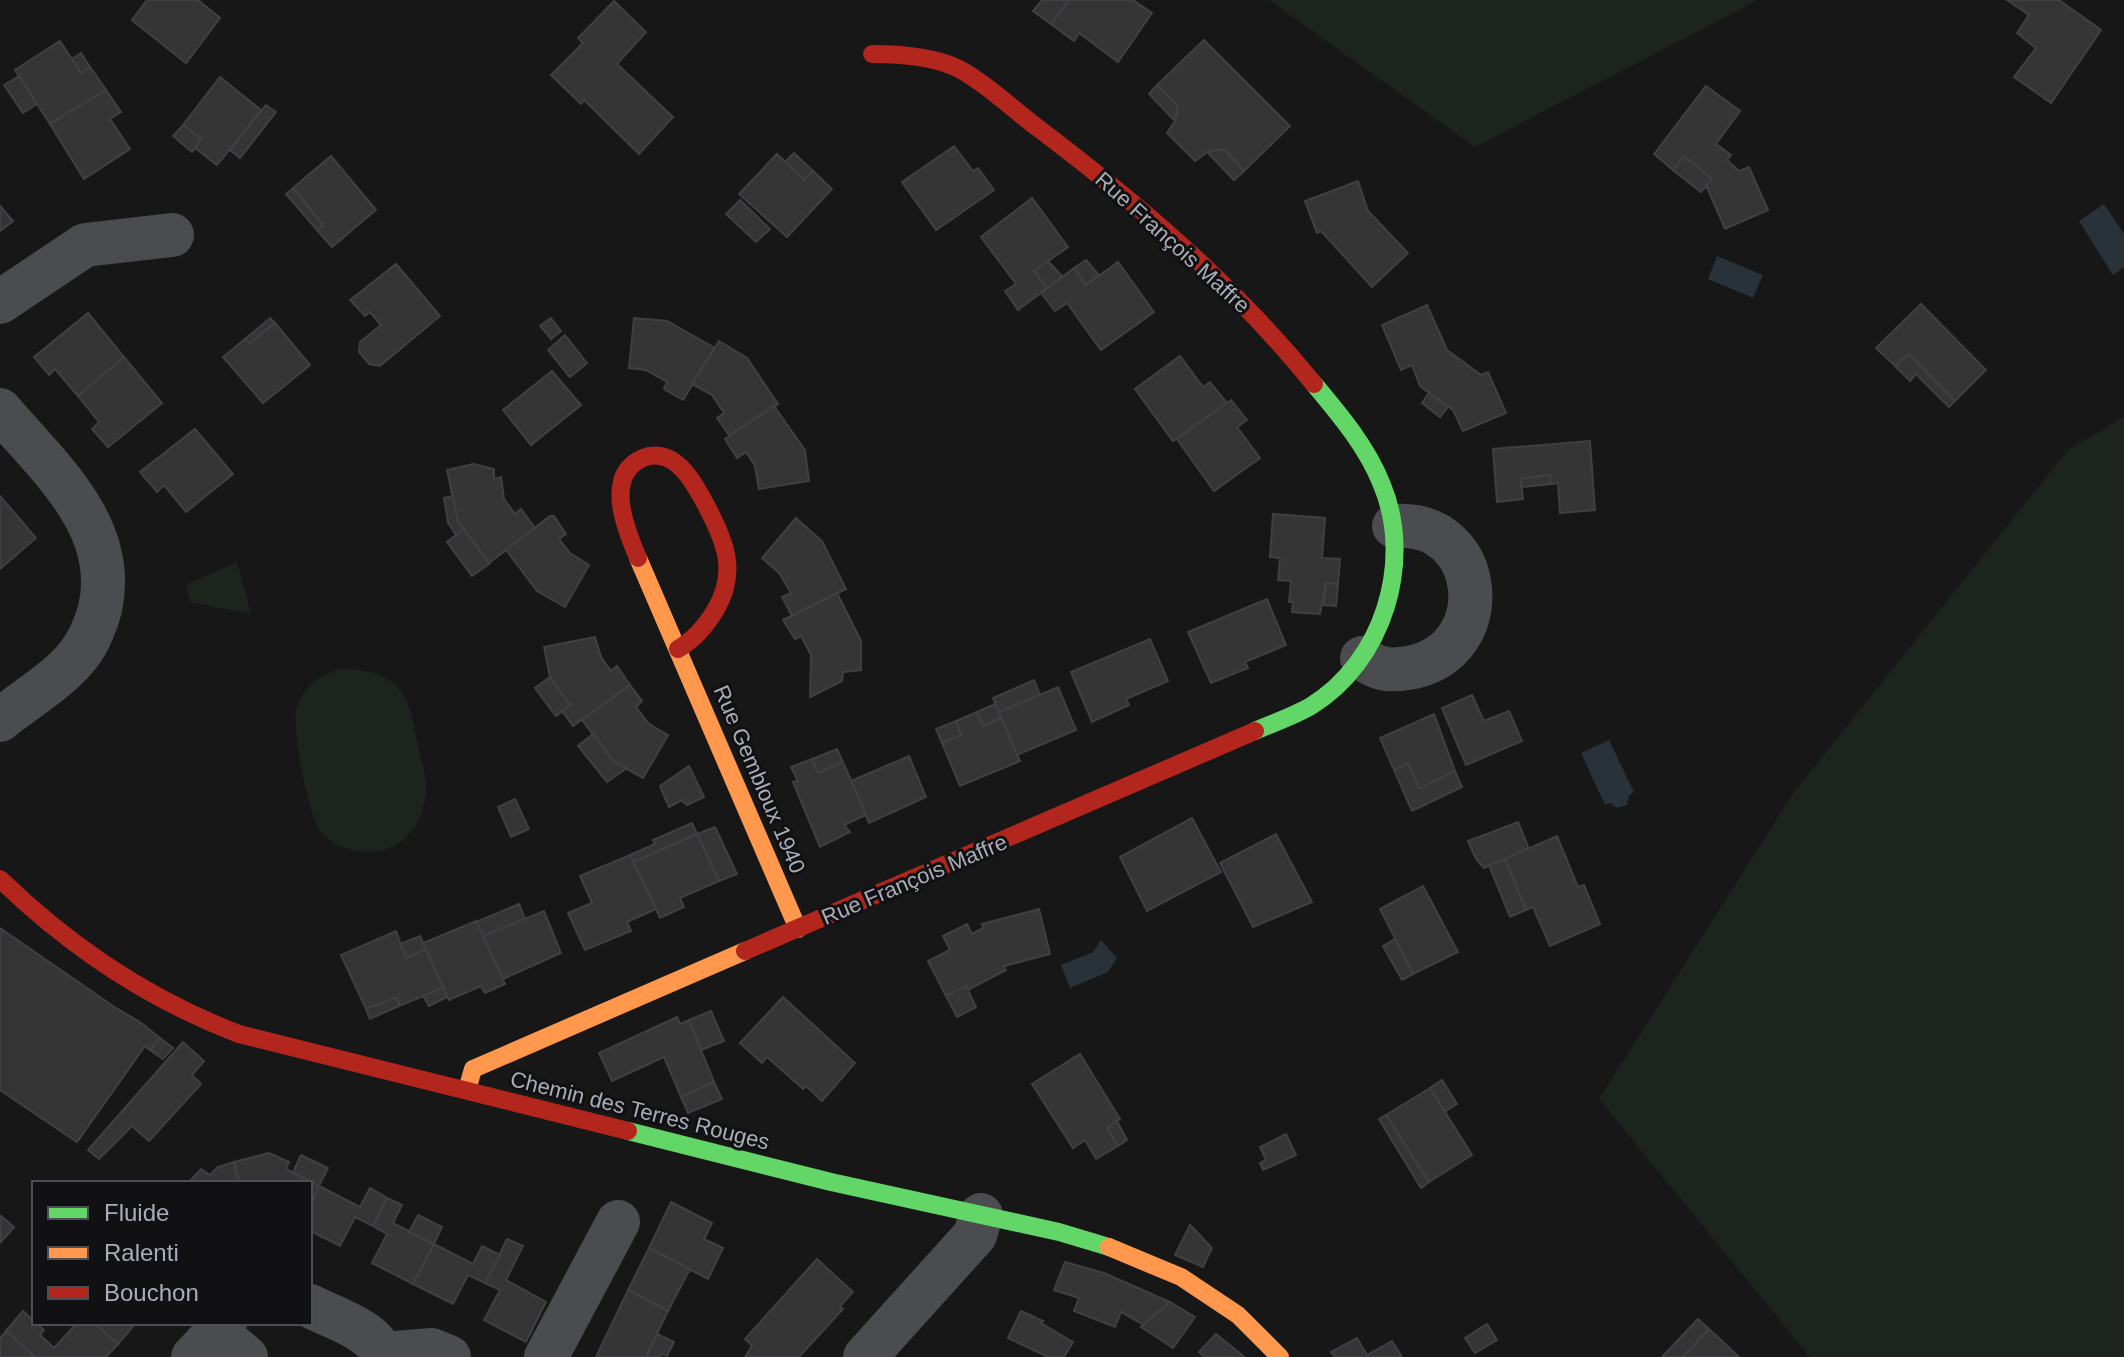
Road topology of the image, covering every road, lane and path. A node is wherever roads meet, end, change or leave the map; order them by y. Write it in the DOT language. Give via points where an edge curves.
graph roads {
  1 [pos="872,54"];
  2 [pos="172,235"];
  3 [pos="0,302"];
  4 [pos="0,410"];
  5 [pos="1394,526"];
  6 [pos="678,649"];
  7 [pos="1362,658"];
  8 [pos="0,720"];
  9 [pos="0,879"];
  10 [pos="798,929"];
  11 [pos="467,1090"];
  12 [pos="981,1215"];
  13 [pos="618,1222"];
  14 [pos="312,1307"];
  15 [pos="383,1356"];
  16 [pos="449,1357"];
  17 [pos="546,1357"];
  18 [pos="865,1357"];
  19 [pos="1280,1357"];
  1 -- 5 [label="street, Rue François Maffre" via="929,57 958,68 1135,202 1198,258 1301,366 1344,422 1380,479"];
  2 -- 3 [label="street" via="85,245"];
  4 -- 8 [label="street" via="80,505 99,544 104,579 99,613 74,662"];
  5 -- 7 [label="street, Rue François Maffre" via="1390,597"];
  5 -- 7 [label="street" via="1412,524 1437,533 1454,547 1466,567 1469,616 1459,638 1426,665 1378,669"];
  6 -- 6 [label="street, Rue Gembloux 1940" via="695,640 721,601 728,588 728,558 715,522 681,468 658,456 644,457 624,474 620,506"];
  6 -- 10 [label="street, Rue Gembloux 1940"];
  7 -- 10 [label="street, Rue François Maffre" via="1310,707"];
  9 -- 11 [label="street, Chemin des Terres Rouges" via="88,954 133,985 206,1022"];
  10 -- 11 [label="street, Rue François Maffre" via="473,1069"];
  11 -- 12 [label="street, Chemin des Terres Rouges"];
  12 -- 18 [label="street" via="975,1235"];
  12 -- 19 [label="street, Chemin des Terres Rouges" via="1111,1247 1181,1277 1238,1315"];
  13 -- 17 [label="street"];
  14 -- 15 [label="street" via="369,1336"];
  15 -- 16 [label="street" via="432,1350"];
}
